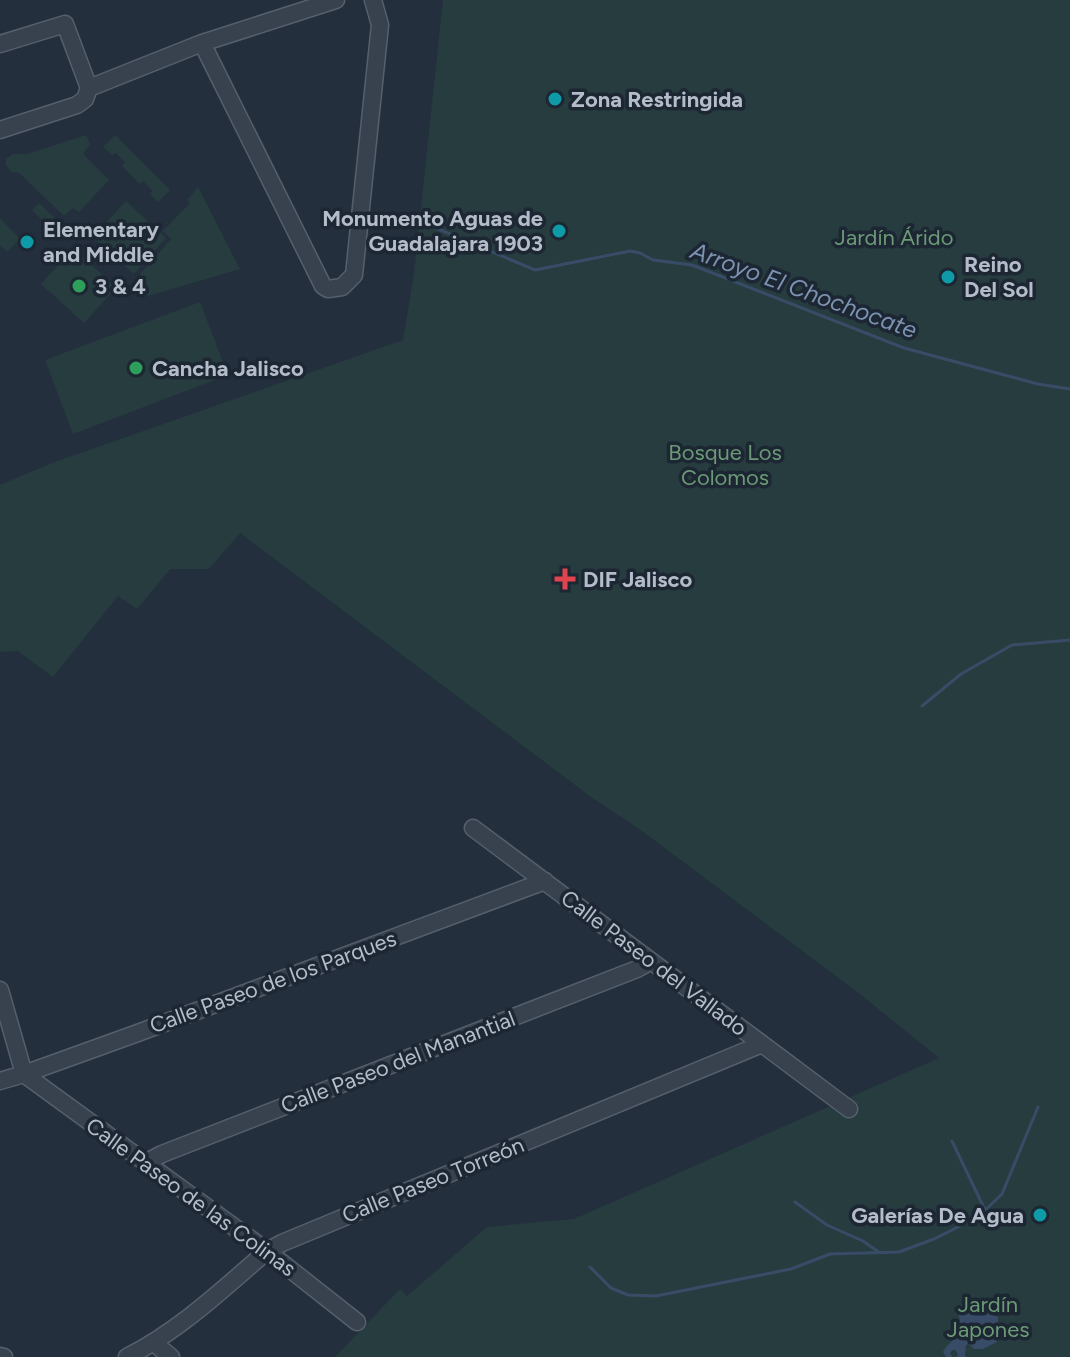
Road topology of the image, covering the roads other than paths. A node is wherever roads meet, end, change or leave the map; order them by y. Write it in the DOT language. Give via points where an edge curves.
graph roads {
  1 [pos="336,0"];
  2 [pos="373,0"];
  3 [pos="202,43"];
  4 [pos="0,44"];
  5 [pos="89,88"];
  6 [pos="0,130"];
  7 [pos="473,828"];
  8 [pos="545,881"];
  9 [pos="651,961"];
  10 [pos="0,990"];
  11 [pos="762,1044"];
  12 [pos="24,1074"];
  13 [pos="0,1081"];
  14 [pos="849,1109"];
  15 [pos="145,1163"];
  16 [pos="267,1251"];
  17 [pos="357,1322"];
  18 [pos="154,1343"];
  19 [pos="127,1357"];
  20 [pos="171,1357"];
  1 -- 3 [label="street"];
  2 -- 3 [label="street" via="380,25 358,243 354,275 342,287 323,286"];
  3 -- 5 [label="street"];
  4 -- 5 [label="street" via="65,24"];
  5 -- 6 [label="street" via="77,105"];
  7 -- 8 [label="street, Calle Paseo del Vallado"];
  8 -- 9 [label="street, Calle Paseo del Vallado"];
  8 -- 12 [label="street, Calle Paseo de los Parques"];
  9 -- 11 [label="street, Calle Paseo del Vallado"];
  9 -- 15 [label="street, Calle Paseo del Manantial"];
  10 -- 12 [label="street"];
  11 -- 14 [label="street, Calle Paseo del Vallado"];
  11 -- 16 [label="street, Calle Paseo Torreón"];
  12 -- 13 [label="street, Calle Paseo de los Parques"];
  12 -- 15 [label="street, Calle Paseo de las Colinas"];
  15 -- 16 [label="street, Calle Paseo de las Colinas"];
  16 -- 17 [label="street, Calle Paseo de las Colinas"];
  16 -- 18 [label="street, Calle Paseo Torreón"];
  18 -- 19 [label="street, Calle Paseo Torreón"];
  18 -- 20 [label="street"];
}
